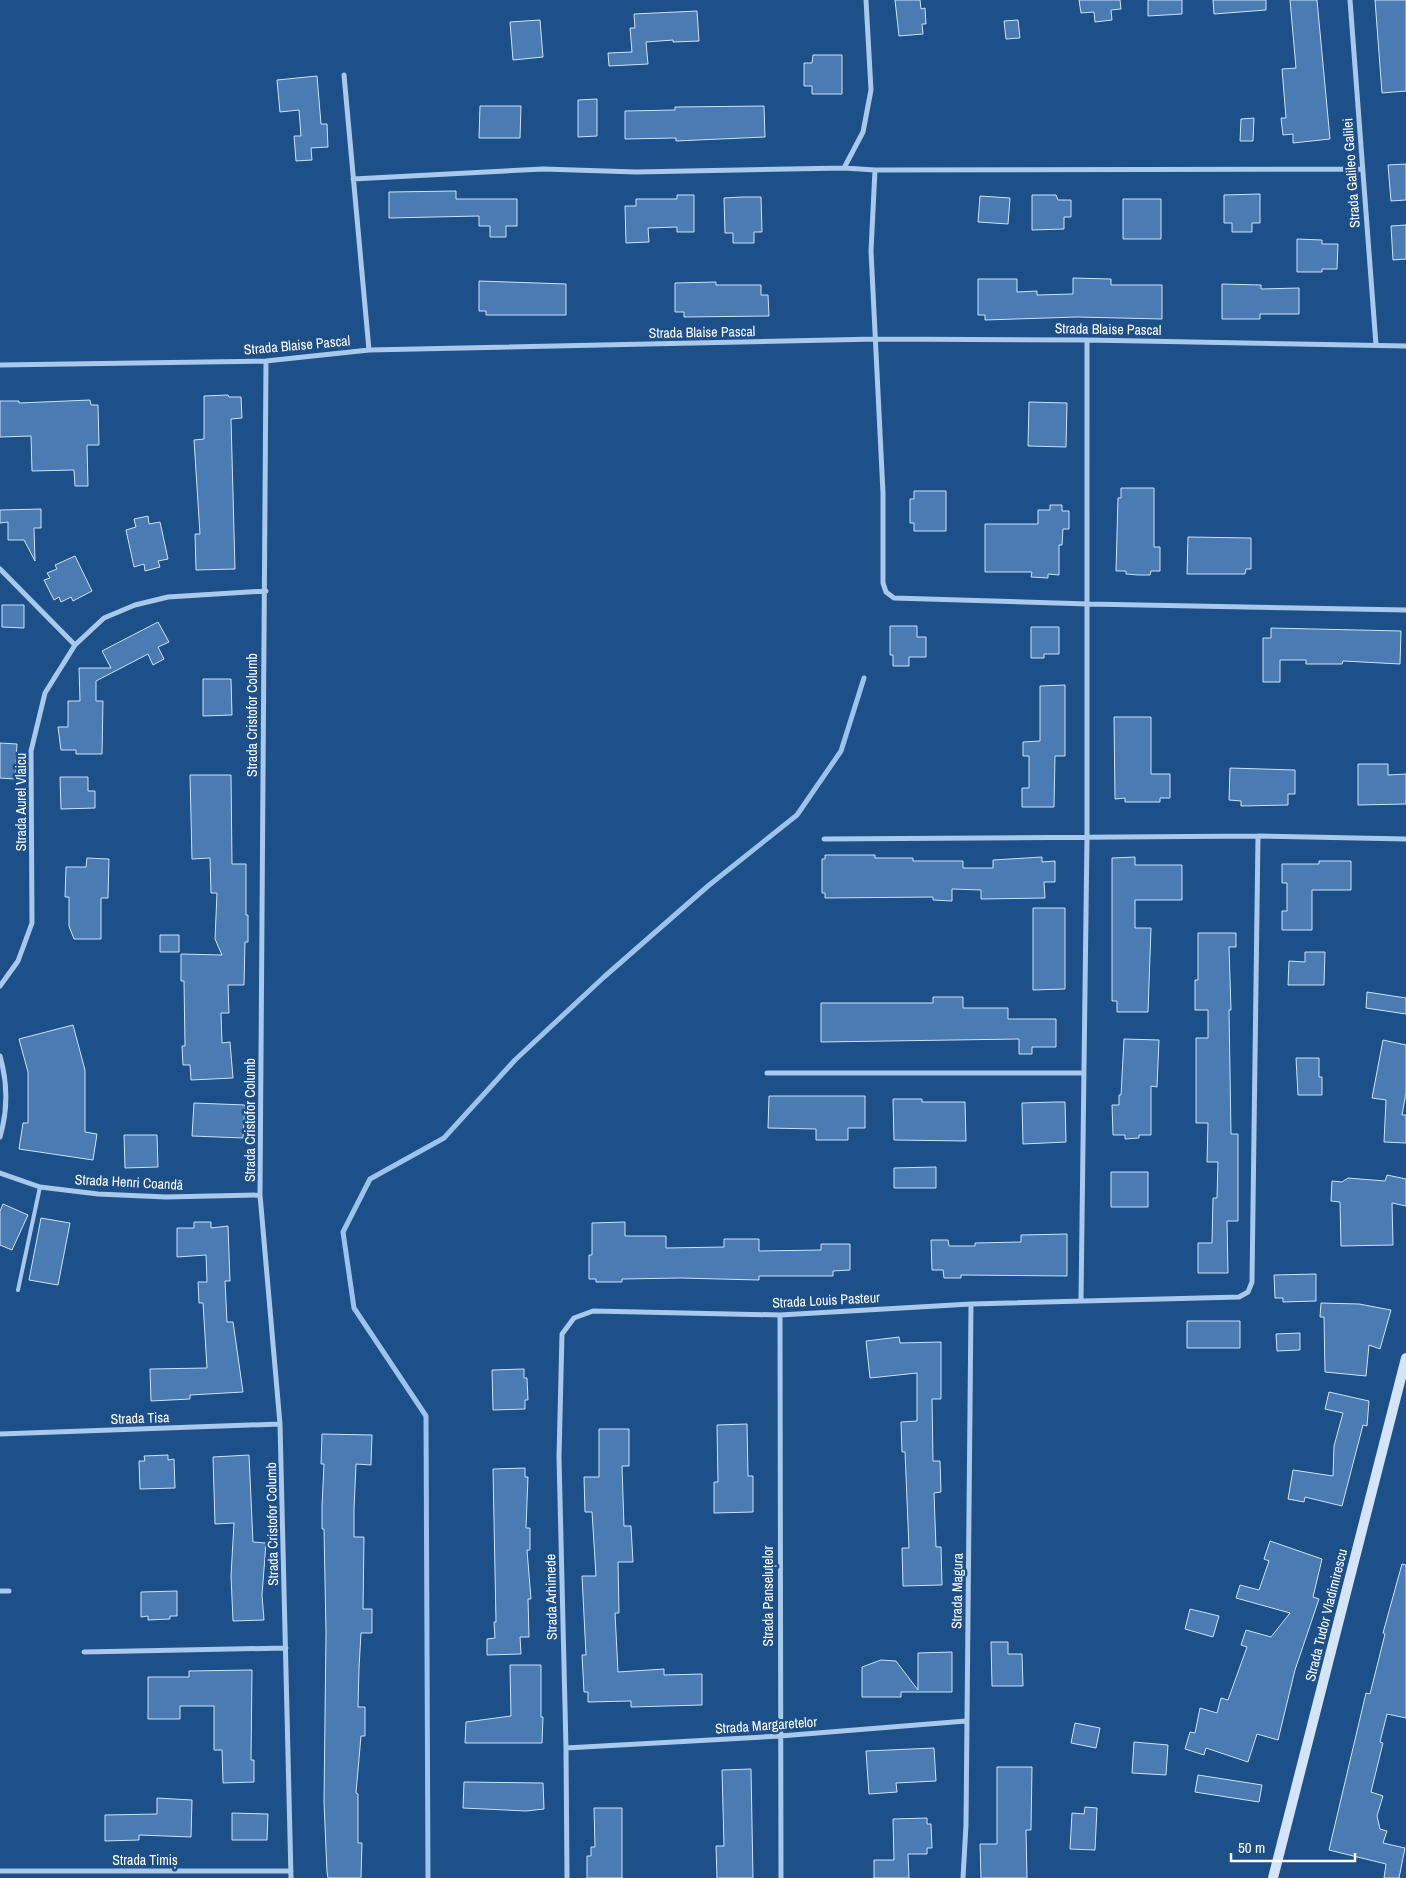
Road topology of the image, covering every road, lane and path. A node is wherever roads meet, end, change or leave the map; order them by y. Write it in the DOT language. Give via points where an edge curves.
graph roads {
  1 [pos="866,0"];
  2 [pos="1350,0"];
  3 [pos="344,75"];
  4 [pos="844,168"];
  5 [pos="1361,169"];
  6 [pos="875,170"];
  7 [pos="353,179"];
  8 [pos="877,339"];
  9 [pos="1087,340"];
  10 [pos="1376,345"];
  11 [pos="1406,346"];
  12 [pos="369,350"];
  13 [pos="266,361"];
  14 [pos="0,364"];
  15 [pos="0,569"];
  16 [pos="266,591"];
  17 [pos="1088,604"];
  18 [pos="1406,610"];
  19 [pos="75,646"];
  20 [pos="1258,836"];
  21 [pos="1087,837"];
  22 [pos="824,839"];
  23 [pos="1406,839"];
  24 [pos="0,986"];
  25 [pos="0,1056"];
  26 [pos="767,1073"];
  27 [pos="1082,1073"];
  28 [pos="0,1137"];
  29 [pos="0,1173"];
  30 [pos="40,1187"];
  31 [pos="260,1195"];
  32 [pos="18,1290"];
  33 [pos="1081,1300"];
  34 [pos="971,1304"];
  35 [pos="780,1315"];
  36 [pos="574,1318"];
  37 [pos="1406,1358"];
  38 [pos="280,1424"];
  39 [pos="0,1434"];
  40 [pos="0,1591"];
  41 [pos="9,1591"];
  42 [pos="286,1648"];
  43 [pos="84,1652"];
  44 [pos="966,1721"];
  45 [pos="780,1736"];
  46 [pos="566,1748"];
  47 [pos="0,1871"];
  48 [pos="291,1871"];
  49 [pos="291,1878"];
  50 [pos="567,1878"];
  51 [pos="780,1878"];
  52 [pos="963,1878"];
  53 [pos="1273,1878"];
  1 -- 4 [label="street" via="871,90 863,132"];
  2 -- 5 [label="street, Strada Galileo Galilei"];
  3 -- 7 [label="street"];
  4 -- 6 [label="street"];
  4 -- 7 [label="street" via="636,172 543,169"];
  5 -- 6 [label="street"];
  5 -- 10 [label="street, Strada Galileo Galilei"];
  6 -- 8 [label="street" via="871,250"];
  7 -- 12 [label="street"];
  8 -- 9 [label="street, Strada Blaise Pascal"];
  8 -- 12 [label="street, Strada Blaise Pascal"];
  8 -- 17 [label="street" via="883,583 886,592 894,598"];
  9 -- 10 [label="street, Strada Blaise Pascal"];
  9 -- 17 [label="street"];
  10 -- 11 [label="street, Strada Blaise Pascal"];
  12 -- 13 [label="street, Strada Blaise Pascal"];
  13 -- 14 [label="street, Strada Blaise Pascal"];
  13 -- 16 [label="street, Strada Cristofor Columb"];
  15 -- 19 [label="street"];
  16 -- 19 [label="street, Strada Aurel Vlaicu" via="168,597 135,605 104,618"];
  16 -- 31 [label="street, Strada Cristofor Columb"];
  17 -- 18 [label="street"];
  17 -- 21 [label="street"];
  19 -- 24 [label="street, Strada Aurel Vlaicu" via="46,693 31,751 32,923 18,961"];
  20 -- 21 [label="street"];
  20 -- 23 [label="street"];
  20 -- 33 [label="street, Strada Louis Pasteur" via="1252,1282 1248,1292 1239,1297"];
  21 -- 22 [label="street"];
  21 -- 27 [label="street"];
  25 -- 28 [label="street" via="7,1097"];
  26 -- 27 [label="street"];
  27 -- 33 [label="street"];
  29 -- 30 [label="street, Strada Henri Coandă"];
  30 -- 31 [label="street, Strada Henri Coandă" via="166,1198"];
  30 -- 32 [label="lane"];
  31 -- 38 [label="street, Strada Cristofor Columb"];
  33 -- 34 [label="street, Strada Louis Pasteur"];
  34 -- 35 [label="street, Strada Louis Pasteur"];
  34 -- 44 [label="street, Strada Magura"];
  35 -- 36 [label="street, Strada Louis Pasteur" via="593,1311"];
  35 -- 45 [label="street, Strada Panseluțelor"];
  36 -- 46 [label="street, Strada Arhimede" via="562,1334 559,1457"];
  37 -- 53 [label="street, Strada Tudor Vladimirescu"];
  38 -- 39 [label="street, Strada Tisa"];
  38 -- 42 [label="street, Strada Cristofor Columb"];
  40 -- 41 [label="street"];
  42 -- 43 [label="street"];
  42 -- 48 [label="street, Strada Cristofor Columb"];
  44 -- 45 [label="street, Strada Margaretelor"];
  44 -- 52 [label="street, Strada Magura"];
  45 -- 46 [label="street, Strada Margaretelor"];
  45 -- 51 [label="street, Strada Panseluțelor"];
  46 -- 50 [label="street, Strada Arhimede"];
  47 -- 48 [label="street, Strada Timiș"];
  48 -- 49 [label="street, Strada Cristofor Columb"];
}
